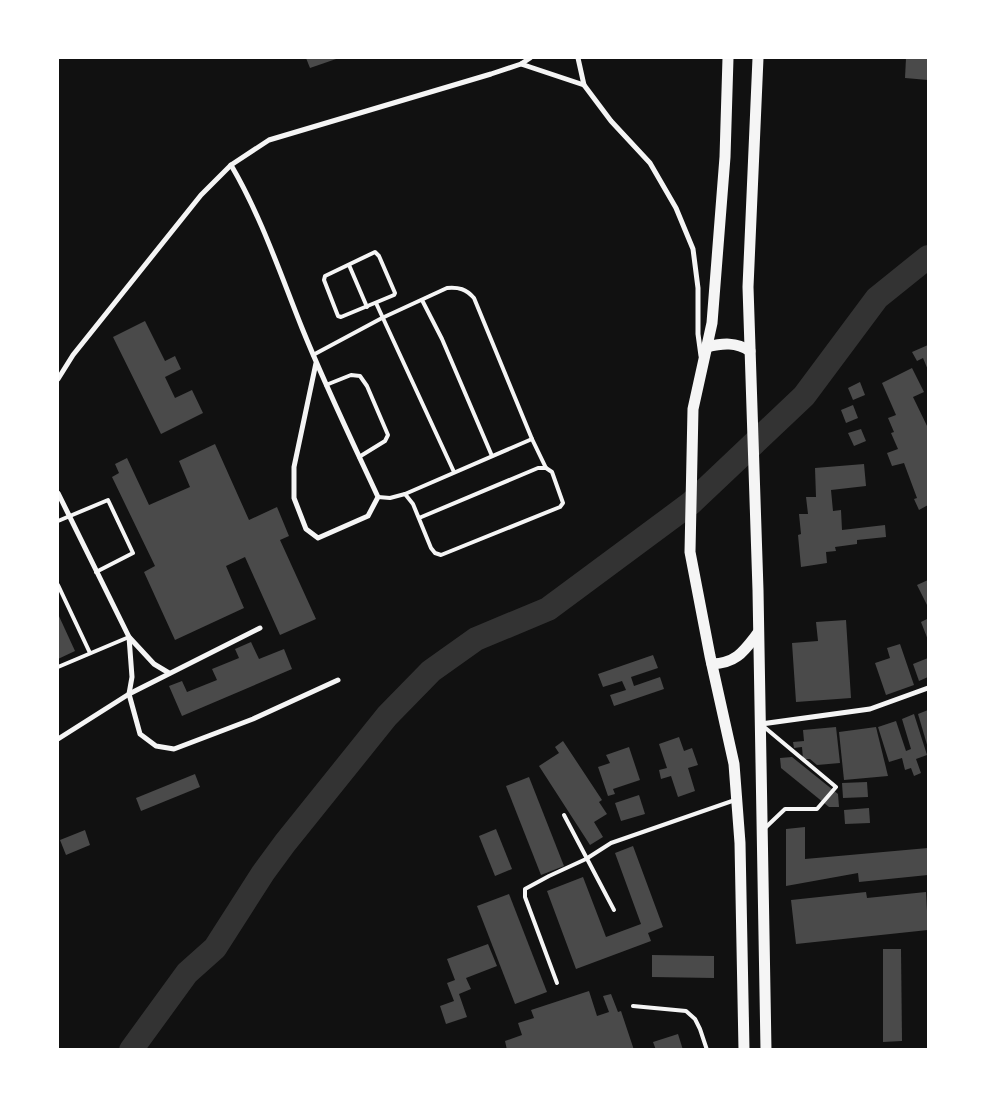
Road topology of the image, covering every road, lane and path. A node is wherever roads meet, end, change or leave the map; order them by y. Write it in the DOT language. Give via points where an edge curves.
graph roads {
  1 [pos="530,58"];
  2 [pos="578,58"];
  3 [pos="728,58"];
  4 [pos="758,58"];
  5 [pos="522,64"];
  6 [pos="584,85"];
  7 [pos="231,165"];
  8 [pos="349,265"];
  9 [pos="422,300"];
  10 [pos="376,303"];
  11 [pos="367,307"];
  12 [pos="382,318"];
  13 [pos="707,347"];
  14 [pos="750,352"];
  15 [pos="313,355"];
  16 [pos="316,363"];
  17 [pos="703,367"];
  18 [pos="58,379"];
  19 [pos="326,386"];
  20 [pos="532,439"];
  21 [pos="492,456"];
  22 [pos="359,458"];
  23 [pos="546,468"];
  24 [pos="454,472"];
  25 [pos="58,492"];
  26 [pos="405,494"];
  27 [pos="378,498"];
  28 [pos="69,516"];
  29 [pos="419,518"];
  30 [pos="58,521"];
  31 [pos="96,572"];
  32 [pos="58,585"];
  33 [pos="260,628"];
  34 [pos="758,633"];
  35 [pos="129,637"];
  36 [pos="90,653"];
  37 [pos="711,660"];
  38 [pos="58,667"];
  39 [pos="169,673"];
  40 [pos="338,680"];
  41 [pos="928,688"];
  42 [pos="129,694"];
  43 [pos="760,724"];
  44 [pos="58,739"];
  45 [pos="737,799"];
  46 [pos="564,815"];
  47 [pos="762,830"];
  48 [pos="586,859"];
  49 [pos="614,910"];
  50 [pos="557,984"];
  51 [pos="633,1006"];
  52 [pos="707,1050"];
  53 [pos="744,1050"];
  54 [pos="766,1050"];
  1 -- 5 [label="street"];
  2 -- 6 [label="street"];
  3 -- 13 [label="main road" via="725,157 712,324"];
  4 -- 14 [label="main road" via="748,287"];
  5 -- 6 [label="street"];
  5 -- 7 [label="street" via="269,140"];
  6 -- 17 [label="street" via="611,121 650,162 676,208 693,249"];
  7 -- 15 [label="street" via="255,213"];
  7 -- 18 [label="street" via="201,195 73,355"];
  8 -- 10 [label="lane" via="378,253 395,292"];
  8 -- 11 [label="lane"];
  8 -- 11 [label="lane" via="324,276 338,316 344,317"];
  9 -- 12 [label="lane"];
  9 -- 20 [label="lane" via="447,288 467,290 474,298"];
  9 -- 21 [label="lane"];
  10 -- 11 [label="lane"];
  10 -- 12 [label="lane"];
  12 -- 15 [label="lane"];
  12 -- 24 [label="lane"];
  13 -- 14 [label="main road" via="733,344"];
  13 -- 17 [label="main road"];
  14 -- 34 [label="main road"];
  15 -- 16 [label="street"];
  16 -- 19 [label="street"];
  16 -- 27 [label="street" via="294,467 294,498 306,529 318,538 368,516"];
  17 -- 37 [label="main road" via="693,409 690,552"];
  19 -- 22 [label="street"];
  19 -- 22 [label="lane" via="351,375 360,376 366,386 388,435 385,441"];
  20 -- 21 [label="lane"];
  20 -- 23 [label="lane"];
  21 -- 24 [label="lane"];
  22 -- 27 [label="street"];
  23 -- 29 [label="lane" via="538,468"];
  23 -- 29 [label="lane" via="552,472 563,503 560,507 448,553 435,553"];
  24 -- 26 [label="lane"];
  25 -- 28 [label="street"];
  26 -- 27 [label="lane"];
  26 -- 29 [label="lane"];
  28 -- 30 [label="lane"];
  28 -- 31 [label="street"];
  28 -- 31 [label="lane" via="108,500 133,553"];
  31 -- 35 [label="street"];
  32 -- 36 [label="lane"];
  33 -- 39 [label="street"];
  34 -- 37 [label="main road" via="743,652 729,662"];
  34 -- 43 [label="main road"];
  35 -- 36 [label="lane"];
  35 -- 39 [label="street" via="154,664"];
  35 -- 42 [label="street" via="132,677"];
  36 -- 38 [label="lane"];
  37 -- 45 [label="main road" via="734,764"];
  39 -- 42 [label="street"];
  40 -- 42 [label="street" via="253,719 174,749 156,746 140,734"];
  41 -- 43 [label="street" via="870,709"];
  42 -- 44 [label="street"];
  43 -- 47 [label="main road"];
  43 -- 47 [label="lane" via="836,787 817,809 785,809"];
  45 -- 48 [label="lane" via="611,843"];
  45 -- 53 [label="main road"];
  46 -- 48 [label="lane"];
  47 -- 54 [label="main road"];
  48 -- 49 [label="lane"];
  48 -- 50 [label="lane" via="524,893"];
  51 -- 52 [label="lane" via="686,1012 697,1024"];
}
